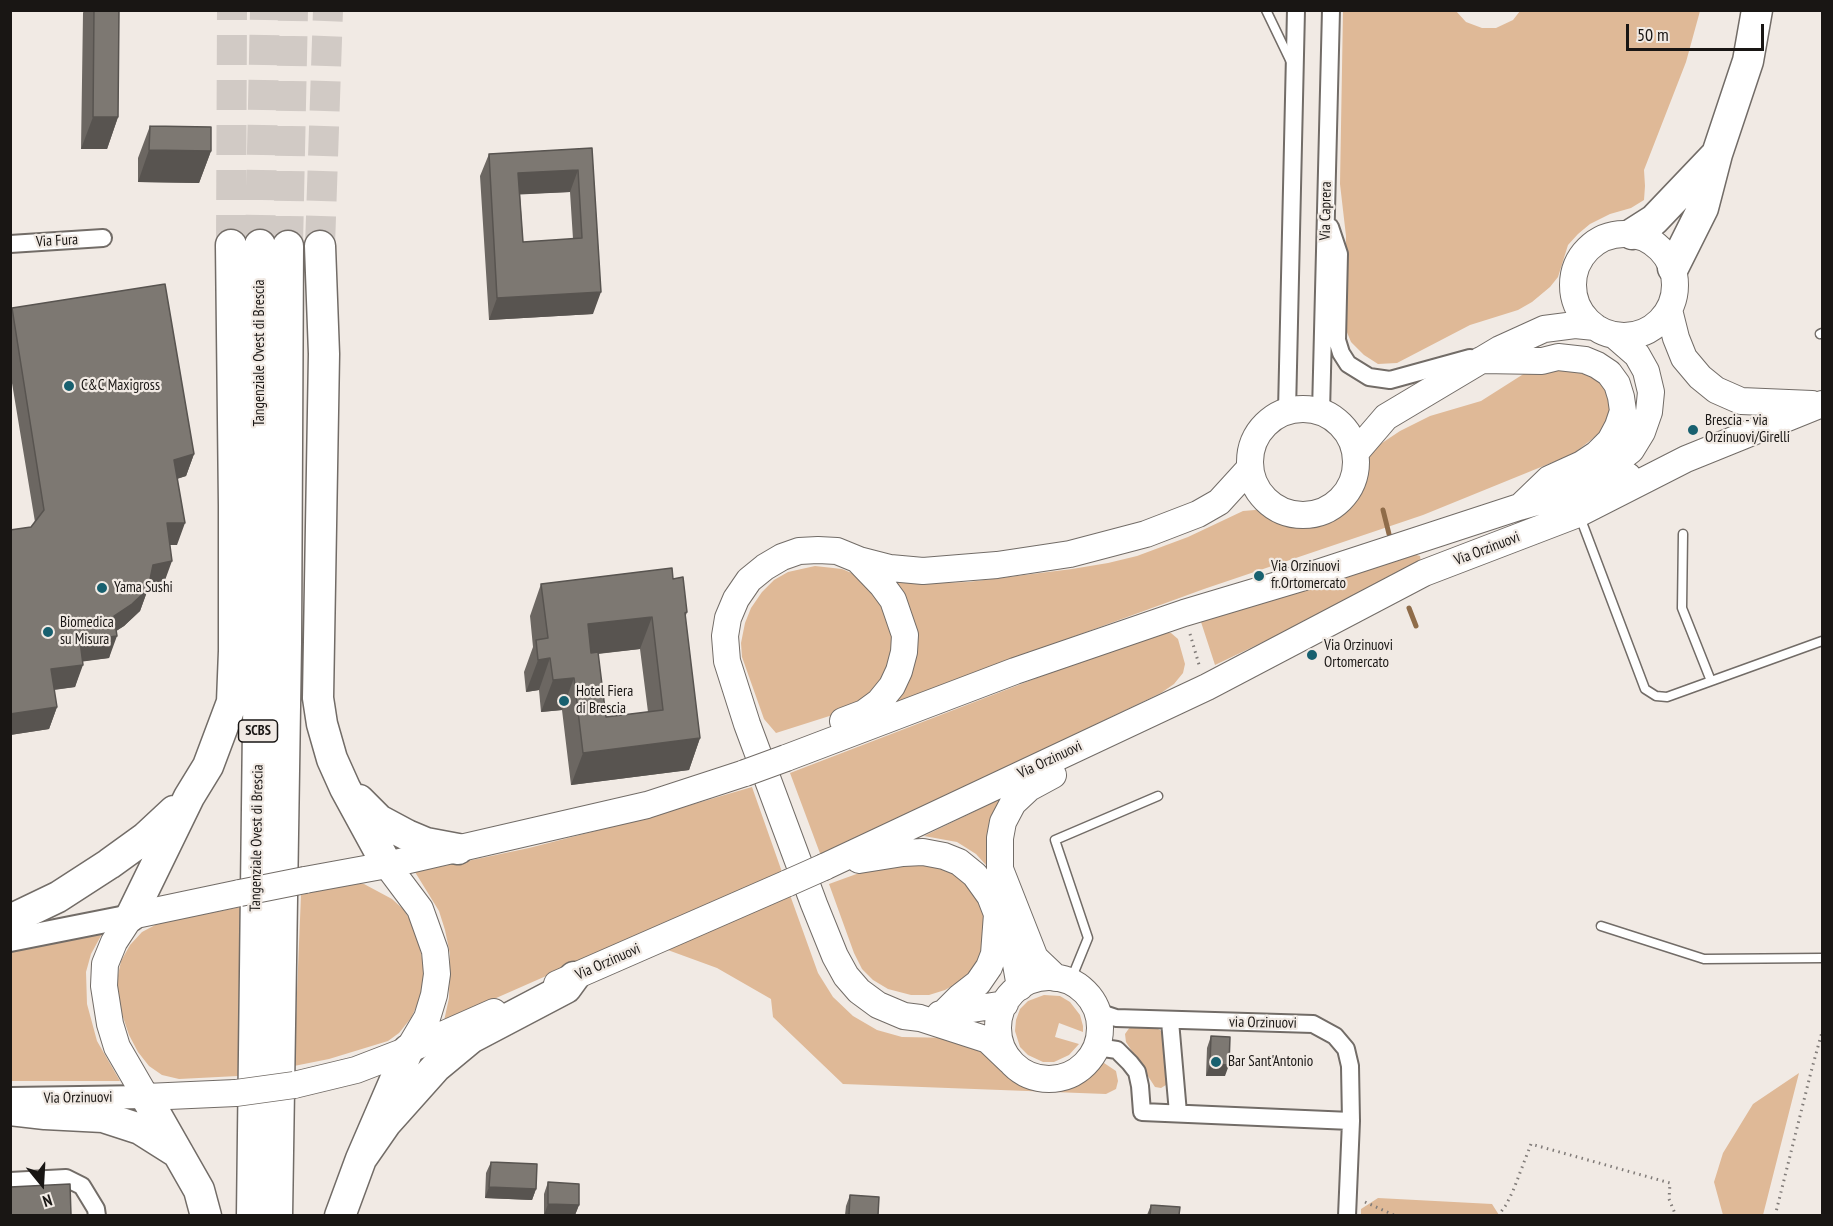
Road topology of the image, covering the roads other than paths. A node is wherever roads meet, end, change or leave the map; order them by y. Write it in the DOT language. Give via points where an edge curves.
graph roads {
  1 [pos="1266,10"];
  2 [pos="1296,10"];
  3 [pos="1331,10"];
  4 [pos="1757,10"];
  5 [pos="1295,71"];
  6 [pos="1717,153"];
  7 [pos="1326,215"];
  8 [pos="1632,234"];
  9 [pos="103,238"];
  10 [pos="10,244"];
  11 [pos="275,245"];
  12 [pos="1673,268"];
  13 [pos="1573,286"];
  14 [pos="1669,310"];
  15 [pos="1544,328"];
  16 [pos="1604,331"];
  17 [pos="1490,354"];
  18 [pos="274,367"];
  19 [pos="1822,404"];
  20 [pos="1287,411"];
  21 [pos="1330,417"];
  22 [pos="1386,417"];
  23 [pos="1356,452"];
  24 [pos="1686,459"];
  25 [pos="1250,468"];
  26 [pos="1266,500"];
  27 [pos="1219,502"];
  28 [pos="1520,507"];
  29 [pos="1578,514"];
  30 [pos="1683,534"];
  31 [pos="859,560"];
  32 [pos="1822,641"];
  33 [pos="1711,681"];
  34 [pos="1130,722"];
  35 [pos="786,758"];
  36 [pos="345,788"];
  37 [pos="189,796"];
  38 [pos="1158,796"];
  39 [pos="458,849"];
  40 [pos="387,865"];
  41 [pos="826,866"];
  42 [pos="997,914"];
  43 [pos="130,916"];
  44 [pos="10,920"];
  45 [pos="1601,926"];
  46 [pos="10,940"];
  47 [pos="1822,958"];
  48 [pos="574,977"];
  49 [pos="1063,980"];
  50 [pos="1012,995"];
  51 [pos="945,1012"];
  52 [pos="1098,1012"];
  53 [pos="920,1018"];
  54 [pos="1170,1021"];
  55 [pos="1097,1047"];
  56 [pos="408,1050"];
  57 [pos="1010,1061"];
  58 [pos="146,1097"];
  59 [pos="10,1099"];
  60 [pos="10,1110"];
  61 [pos="1178,1113"];
  62 [pos="1351,1121"];
  63 [pos="178,1153"];
  64 [pos="361,1158"];
  65 [pos="10,1181"];
  66 [pos="97,1215"];
  67 [pos="206,1215"];
  68 [pos="252,1215"];
  69 [pos="277,1215"];
  70 [pos="340,1215"];
  71 [pos="1347,1215"];
  1 -- 5 [label="lane"];
  2 -- 5 [label="street"];
  3 -- 7 [label="street, Via Caprera"];
  4 -- 6 [label="highway" via="1748,61"];
  5 -- 20 [label="street"];
  6 -- 8 [label="highway" via="1654,220"];
  6 -- 12 [label="highway" via="1703,208"];
  7 -- 17 [label="street" via="1339,254 1337,340 1348,364 1380,380 1402,378"];
  7 -- 21 [label="street, Via Caprera"];
  8 -- 12 [label="main road" via="1658,246"];
  8 -- 13 [label="main road" via="1617,234 1590,246 1575,272"];
  9 -- 10 [label="street, Via Fura"];
  11 -- 18 [label="highway" via="248,306"];
  11 -- 18 [label="highway" via="303,302"];
  11 -- 36 [label="highway" via="324,354 318,698 332,759"];
  11 -- 37 [label="highway" via="234,573 232,702 208,766"];
  12 -- 14 [label="main road" via="1676,282"];
  13 -- 15 [label="main road"];
  13 -- 16 [label="main road" via="1583,316"];
  14 -- 16 [label="main road" via="1646,332 1630,336"];
  14 -- 19 [label="main road" via="1684,358 1716,390 1741,401"];
  15 -- 16 [label="main road" via="1575,325"];
  15 -- 17 [label="main road"];
  16 -- 28 [label="main road" via="1637,355 1646,371 1651,392 1642,432 1631,450 1617,461 1550,488"];
  17 -- 22 [label="main road"];
  17 -- 28 [label="main road" via="1542,361 1558,357 1585,360 1609,373 1621,397 1623,411 1610,441 1582,464 1549,478"];
  18 -- 68 [label="highway, Tangenziale Ovest di Brescia / SCBS" via="259,645"];
  18 -- 69 [label="highway, Tangenziale Ovest di Brescia / SCBS" via="284,838"];
  19 -- 24 [label="main road, Via Orzinuovi"];
  20 -- 21 [label="main road" via="1305,409"];
  20 -- 25 [label="main road" via="1269,421 1256,437"];
  21 -- 22 [label="main road"];
  21 -- 23 [label="main road" via="1352,440"];
  22 -- 23 [label="main road"];
  23 -- 26 [label="main road" via="1353,481 1335,505 1315,513 1292,514"];
  24 -- 28 [label="main road, Via Orzinuovi"];
  24 -- 29 [label="main road, Via Orzinuovi"];
  25 -- 26 [label="main road"];
  25 -- 27 [label="main road"];
  26 -- 27 [label="main road"];
  27 -- 31 [label="main road" via="1146,534 1070,554 923,571"];
  28 -- 35 [label="main road, Via Orzinuovi" via="1184,613 1016,671"];
  29 -- 33 [label="lane" via="1645,689 1667,697"];
  29 -- 34 [label="main road, Via Orzinuovi" via="1424,573 1207,687"];
  30 -- 33 [label="lane" via="1682,608"];
  31 -- 35 [label="main road" via="893,600 900,618 905,635 899,671 879,702 864,713 820,730"];
  31 -- 53 [label="main road" via="837,551 818,550 782,557 765,567 749,580 728,618 727,661 835,956 859,991 878,1005"];
  32 -- 33 [label="lane"];
  34 -- 41 [label="main road, Via Orzinuovi"];
  34 -- 49 [label="main road" via="1099,751 1029,788 1013,803 1003,822 1000,869 1035,958"];
  35 -- 39 [label="main road, Via Orzinuovi, bridge" via="647,805"];
  36 -- 39 [label="highway" via="380,820 407,835"];
  36 -- 40 [label="highway"];
  37 -- 43 [label="highway"];
  37 -- 44 [label="highway" via="145,838 110,864 58,897"];
  38 -- 49 [label="lane" via="1055,840 1088,938"];
  39 -- 40 [label="main road, Via Orzinuovi"];
  40 -- 43 [label="main road, Via Orzinuovi, bridge"];
  40 -- 56 [label="main road" via="420,909 435,951 434,995 427,1018"];
  41 -- 42 [label="main road" via="903,853 944,856 975,875"];
  41 -- 48 [label="main road, Via Orzinuovi, bridge"];
  42 -- 50 [label="main road" via="1013,947"];
  42 -- 51 [label="main road" via="994,954 989,967 978,983"];
  43 -- 46 [label="main road, Via Orzinuovi"];
  43 -- 58 [label="main road" via="105,964 104,986 117,1047"];
  45 -- 47 [label="lane" via="1704,959"];
  48 -- 56 [label="main road, Via Orzinuovi"];
  48 -- 64 [label="highway" via="566,988 471,1038 436,1067"];
  49 -- 50 [label="main road" via="1034,980"];
  49 -- 52 [label="main road" via="1086,993"];
  50 -- 51 [label="main road"];
  50 -- 57 [label="main road" via="999,1020 1001,1045"];
  51 -- 53 [label="main road"];
  52 -- 54 [label="street, via Orzinuovi" via="1116,1018"];
  52 -- 55 [label="main road"];
  53 -- 57 [label="main road" via="988,1040"];
  54 -- 61 [label="street"];
  54 -- 62 [label="street, via Orzinuovi" via="1313,1024 1335,1036 1346,1048 1350,1066"];
  55 -- 57 [label="main road" via="1082,1067 1056,1078 1034,1077"];
  55 -- 61 [label="street" via="1117,1050 1137,1072 1142,1112"];
  56 -- 58 [label="main road, Via Orzinuovi, bridge" via="356,1070 294,1085 236,1094"];
  56 -- 64 [label="highway"];
  58 -- 59 [label="main road, Via Orzinuovi"];
  58 -- 63 [label="highway"];
  60 -- 63 [label="highway" via="103,1117 140,1129"];
  61 -- 62 [label="street"];
  62 -- 71 [label="street, via Orzinuovi"];
  63 -- 67 [label="highway" via="199,1191"];
  64 -- 70 [label="highway"];
  65 -- 66 [label="street" via="66,1178 82,1186"];
}
